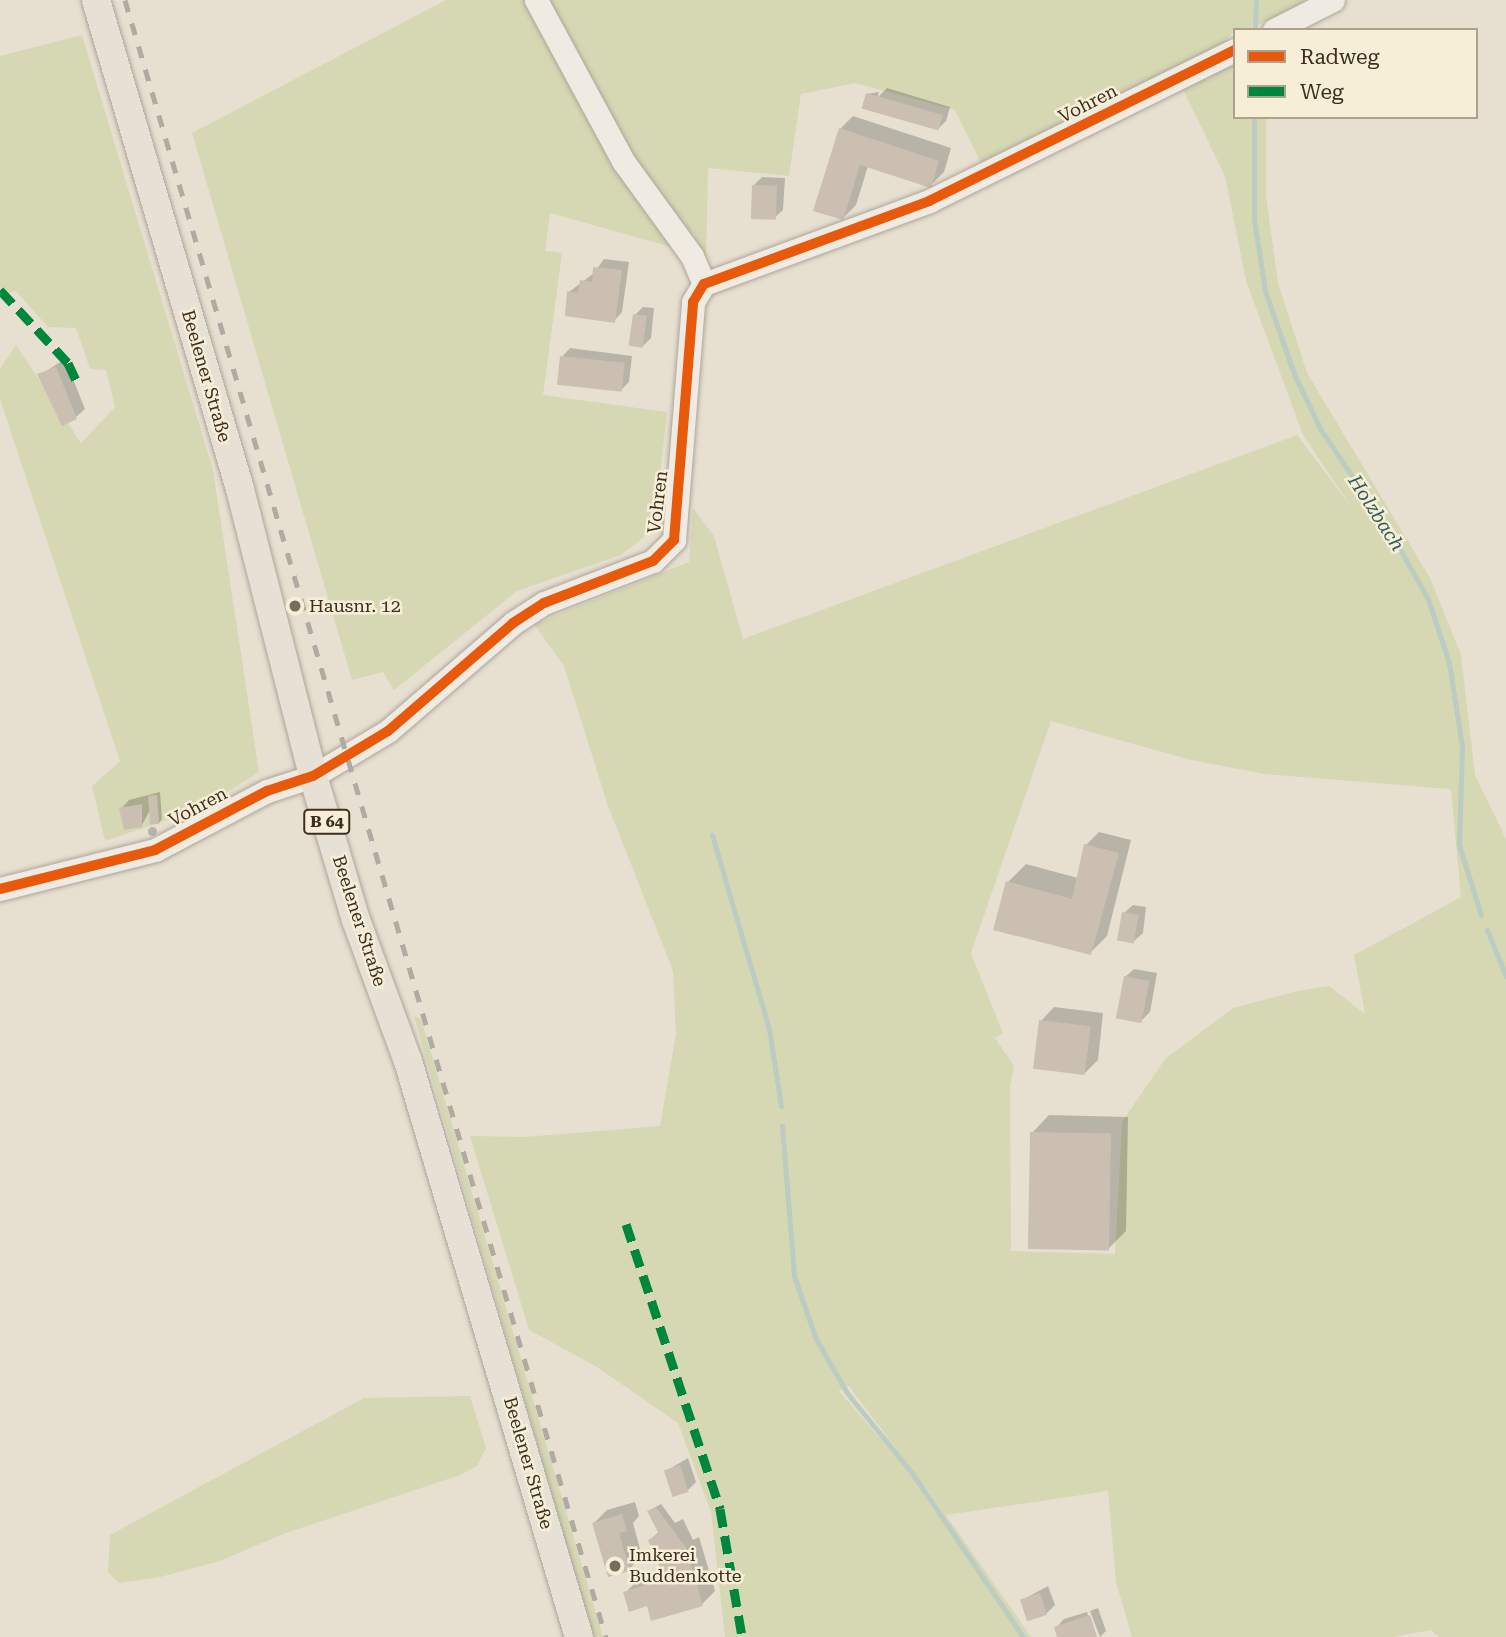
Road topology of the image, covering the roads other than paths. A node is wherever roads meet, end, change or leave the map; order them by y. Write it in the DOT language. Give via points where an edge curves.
graph roads {
  1 [pos="96,0"];
  2 [pos="536,0"];
  3 [pos="1333,0"];
  4 [pos="1278,28"];
  5 [pos="1233,51"];
  6 [pos="704,284"];
  7 [pos="313,776"];
  8 [pos="0,889"];
  9 [pos="579,1637"];
  1 -- 7 [label="main road, Beelener Straße / B 64" via="240,489"];
  2 -- 6 [label="street" via="623,161 692,256"];
  3 -- 4 [label="street"];
  5 -- 6 [label="street, Vohren" via="929,201"];
  6 -- 7 [label="street, Vohren" via="693,302 674,540 653,561 544,603 388,731"];
  7 -- 8 [label="street, Vohren" via="267,791 155,850"];
  7 -- 9 [label="main road, Beelener Straße / B 64" via="356,920 408,1061"];
}
